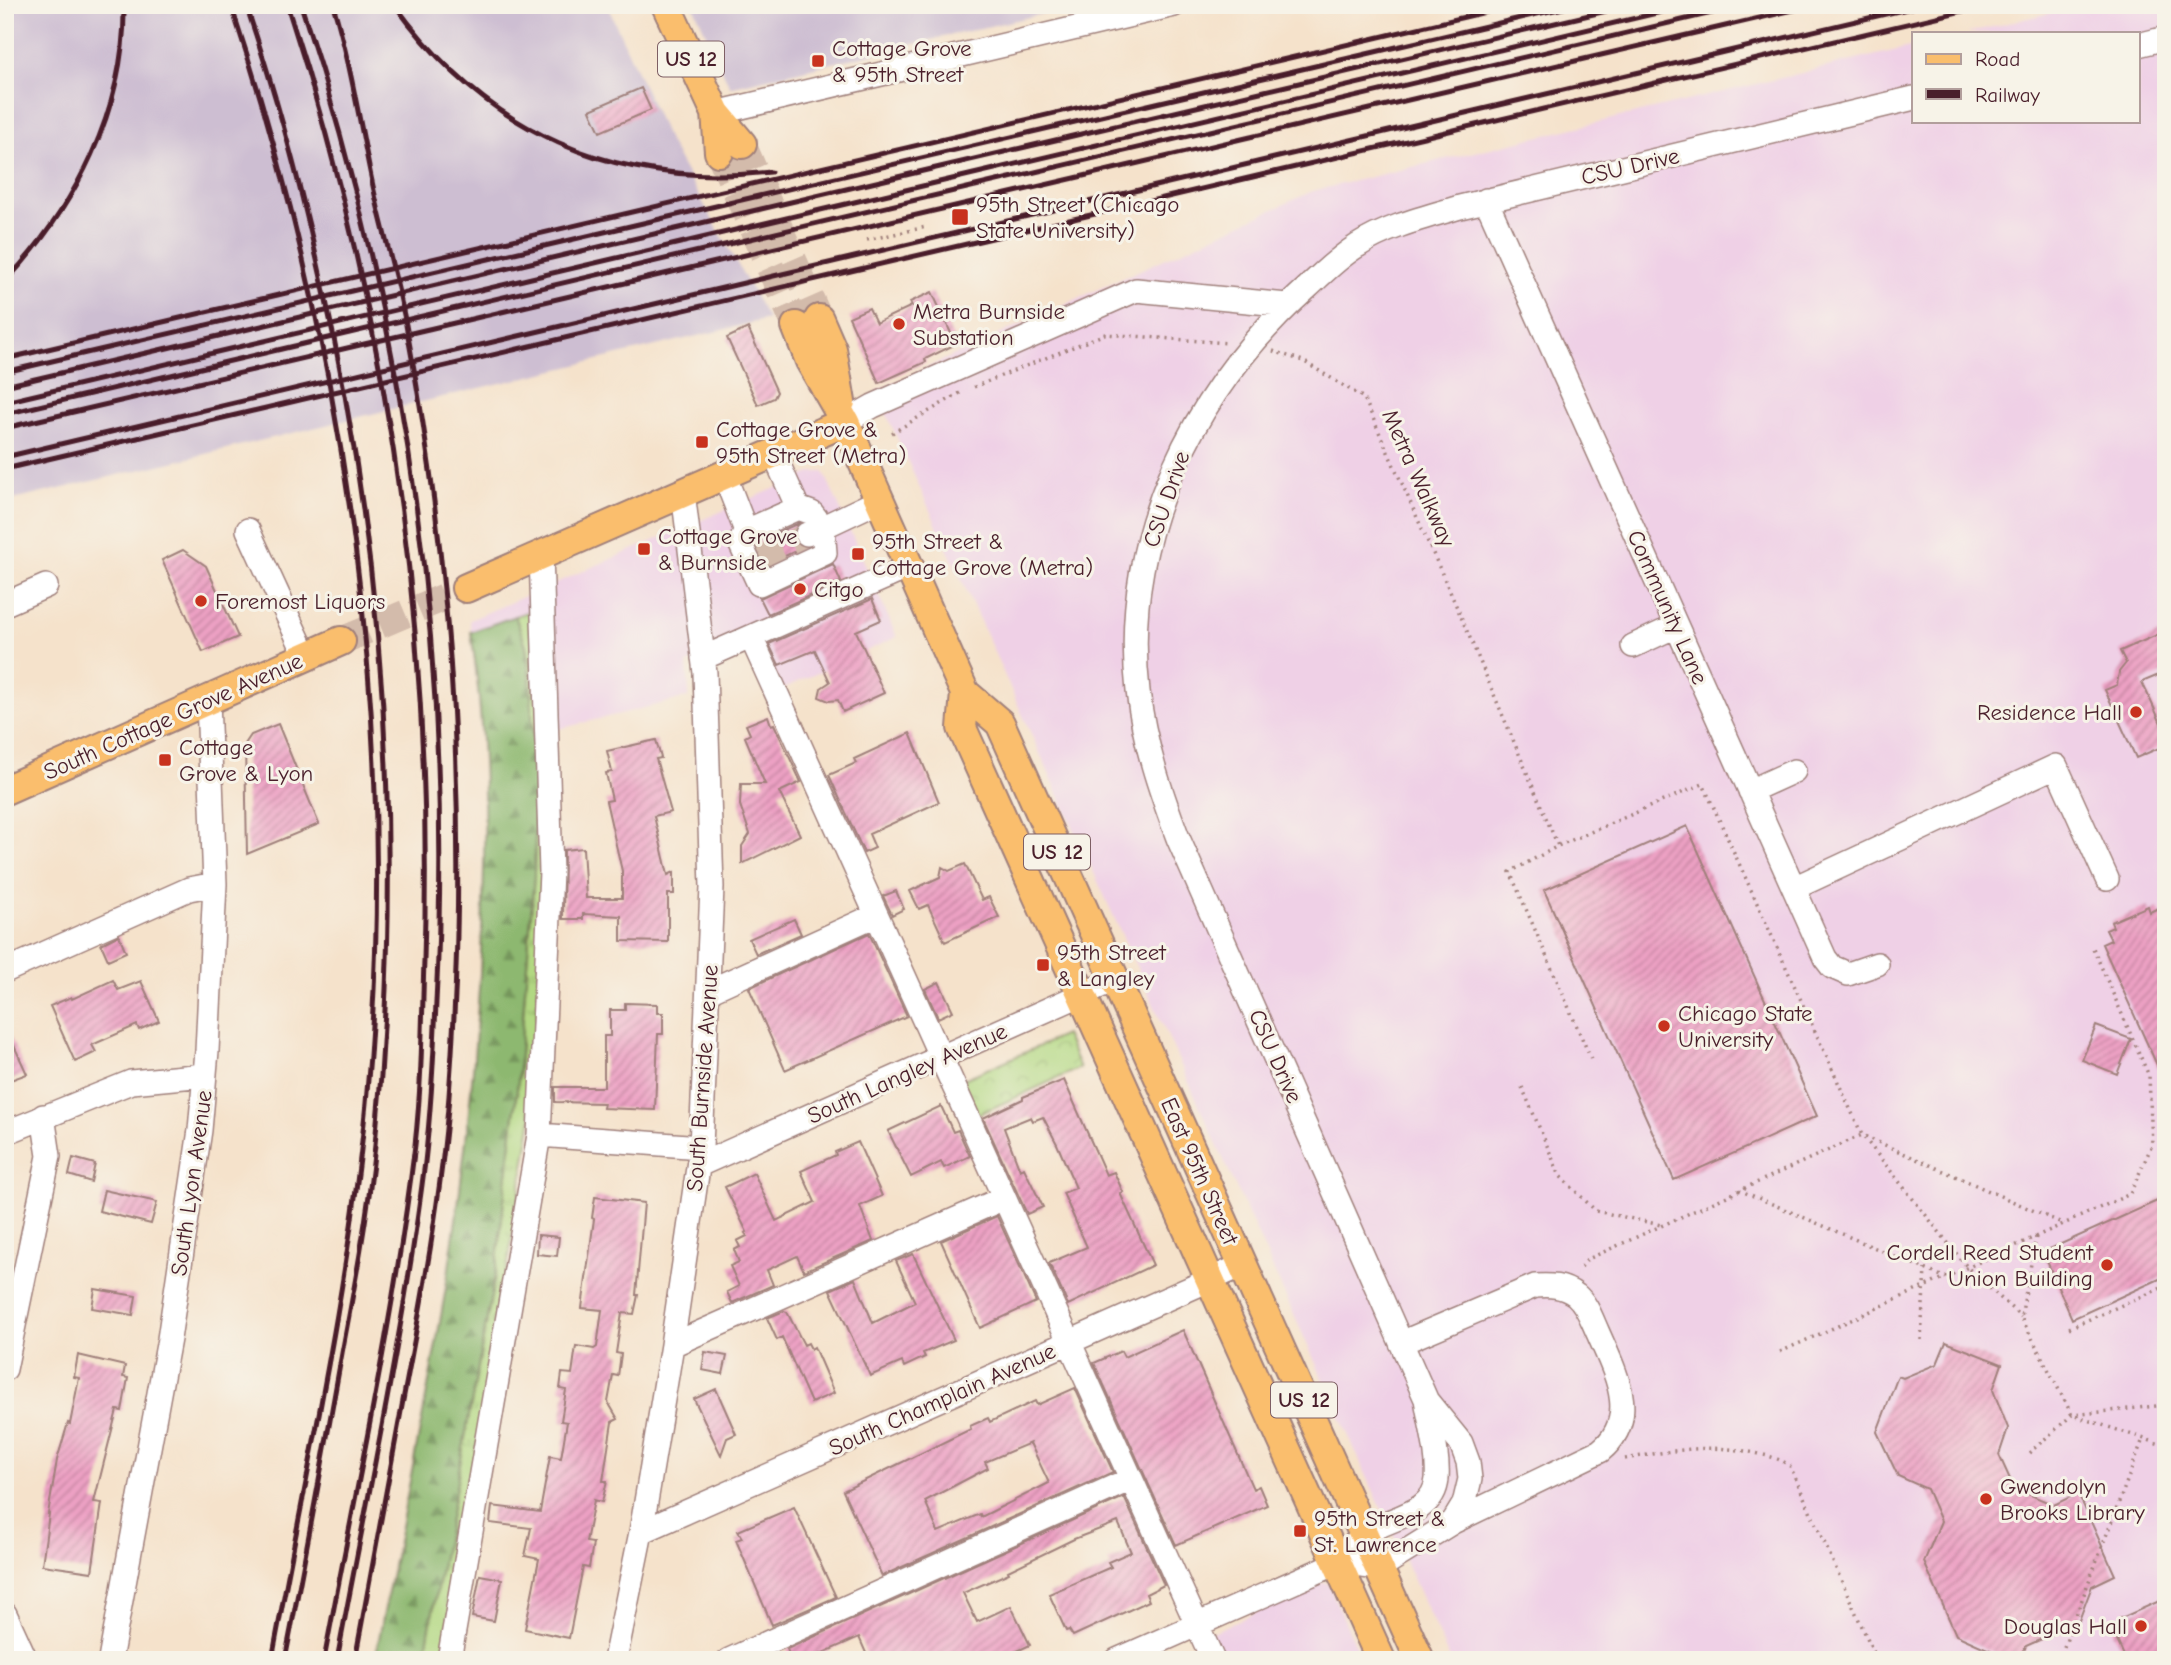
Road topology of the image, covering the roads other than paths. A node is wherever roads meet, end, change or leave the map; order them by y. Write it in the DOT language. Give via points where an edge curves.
graph roads {
  1 [pos="666,5"];
  2 [pos="1174,5"];
  3 [pos="2166,38"];
  4 [pos="2140,44"];
  5 [pos="1912,98"];
  6 [pos="716,113"];
  7 [pos="730,148"];
  8 [pos="1486,200"];
  9 [pos="1287,305"];
  10 [pos="807,323"];
  11 [pos="845,422"];
  12 [pos="773,452"];
  13 [pos="723,474"];
  14 [pos="683,492"];
  15 [pos="880,500"];
  16 [pos="797,508"];
  17 [pos="248,530"];
  18 [pos="746,531"];
  19 [pos="815,531"];
  20 [pos="541,554"];
  21 [pos="909,567"];
  22 [pos="46,586"];
  23 [pos="466,588"];
  24 [pos="5,604"];
  25 [pos="1676,626"];
  26 [pos="751,637"];
  27 [pos="341,641"];
  28 [pos="1633,646"];
  29 [pos="306,656"];
  30 [pos="703,658"];
  31 [pos="965,693"];
  32 [pos="208,700"];
  33 [pos="1794,771"];
  34 [pos="5,790"];
  35 [pos="1750,791"];
  36 [pos="2107,879"];
  37 [pos="215,884"];
  38 [pos="1794,888"];
  39 [pos="876,915"];
  40 [pos="1877,964"];
  41 [pos="5,971"];
  42 [pos="1114,979"];
  43 [pos="709,990"];
  44 [pos="1082,994"];
  45 [pos="941,1059"];
  46 [pos="205,1075"];
  47 [pos="43,1116"];
  48 [pos="5,1133"];
  49 [pos="539,1135"];
  50 [pos="700,1156"];
  51 [pos="1004,1198"];
  52 [pos="1243,1265"];
  53 [pos="1209,1280"];
  54 [pos="13,1301"];
  55 [pos="1070,1343"];
  56 [pos="1401,1343"];
  57 [pos="672,1345"];
  58 [pos="5,1369"];
  59 [pos="1426,1399"];
  60 [pos="1131,1479"];
  61 [pos="1453,1522"];
  62 [pos="641,1532"];
  63 [pos="1364,1535"];
  64 [pos="1337,1563"];
  65 [pos="1379,1568"];
  66 [pos="5,1614"];
  67 [pos="1196,1624"];
  68 [pos="26,1660"];
  69 [pos="110,1660"];
  70 [pos="449,1660"];
  71 [pos="615,1660"];
  72 [pos="729,1660"];
  73 [pos="1117,1660"];
  74 [pos="1213,1660"];
  75 [pos="1381,1660"];
  76 [pos="1420,1660"];
  1 -- 6 [label="main road, US 12"];
  2 -- 6 [label="street"];
  3 -- 4 [label="street"];
  5 -- 8 [label="street, CSU Drive"];
  6 -- 7 [label="main road, US 12"];
  8 -- 9 [label="street, CSU Drive" via="1392,228 1356,246"];
  8 -- 25 [label="street, Community Lane"];
  9 -- 11 [label="street" via="1136,290"];
  9 -- 56 [label="street, CSU Drive" via="1220,384 1174,466 1156,515 1139,601 1139,702 1156,779 1178,838"];
  10 -- 11 [label="main road, East 95th Street / US 12" via="832,349"];
  11 -- 12 [label="main road"];
  11 -- 15 [label="main road, East 95th Street / US 12"];
  12 -- 13 [label="main road"];
  12 -- 16 [label="street"];
  13 -- 14 [label="main road"];
  13 -- 18 [label="street"];
  14 -- 20 [label="main road"];
  14 -- 30 [label="street, South Burnside Avenue"];
  15 -- 19 [label="street"];
  15 -- 21 [label="main road, East 95th Street / US 12"];
  16 -- 18 [label="street"];
  16 -- 19 [label="street" via="812,513"];
  17 -- 29 [label="street"];
  18 -- 19 [label="street" via="740,543 755,560 759,584 825,553"];
  20 -- 23 [label="main road"];
  20 -- 49 [label="street" via="551,872"];
  21 -- 26 [label="street"];
  21 -- 31 [label="main road, East 95th Street / US 12"];
  22 -- 24 [label="street"];
  25 -- 28 [label="street"];
  25 -- 35 [label="street, Community Lane"];
  26 -- 30 [label="street"];
  26 -- 39 [label="street"];
  27 -- 29 [label="main road, South Cottage Grove Avenue"];
  29 -- 32 [label="main road, South Cottage Grove Avenue"];
  30 -- 43 [label="street, South Burnside Avenue" via="712,887"];
  31 -- 42 [label="main road, East 95th Street / US 12" via="1000,723"];
  31 -- 44 [label="main road, East 95th Street / US 12" via="962,728"];
  32 -- 34 [label="main road, South Cottage Grove Avenue"];
  32 -- 37 [label="street, South Lyon Avenue"];
  33 -- 35 [label="street"];
  35 -- 38 [label="street, Community Lane"];
  36 -- 38 [label="street" via="2056,766"];
  37 -- 41 [label="street" via="189,889"];
  37 -- 46 [label="street, South Lyon Avenue"];
  38 -- 40 [label="street, Community Lane" via="1832,967 1848,974"];
  39 -- 43 [label="street"];
  39 -- 45 [label="street"];
  42 -- 44 [label="street, South Langley Avenue"];
  42 -- 52 [label="main road, East 95th Street / US 12"];
  43 -- 50 [label="street, South Burnside Avenue"];
  44 -- 45 [label="street, South Langley Avenue"];
  44 -- 53 [label="main road, East 95th Street / US 12"];
  45 -- 50 [label="street, South Langley Avenue"];
  45 -- 51 [label="street"];
  46 -- 47 [label="street" via="131,1082"];
  46 -- 69 [label="street, South Lyon Avenue" via="169,1339"];
  47 -- 48 [label="street"];
  47 -- 54 [label="street" via="49,1156"];
  49 -- 50 [label="street, South Langley Avenue"];
  49 -- 70 [label="street"];
  50 -- 57 [label="street, South Burnside Avenue"];
  51 -- 55 [label="street"];
  51 -- 57 [label="street"];
  52 -- 53 [label="street, South Champlain Avenue"];
  52 -- 63 [label="main road, East 95th Street / US 12"];
  53 -- 55 [label="street, South Champlain Avenue"];
  53 -- 64 [label="main road, East 95th Street / US 12"];
  54 -- 58 [label="street"];
  55 -- 60 [label="street"];
  55 -- 62 [label="street, South Champlain Avenue"];
  56 -- 59 [label="street, CSU Drive"];
  56 -- 61 [label="street" via="1535,1286 1551,1285 1574,1294 1586,1307 1621,1390 1618,1433 1600,1451"];
  57 -- 62 [label="street, South Burnside Avenue"];
  59 -- 61 [label="street" via="1461,1443 1468,1462 1464,1504"];
  59 -- 63 [label="street" via="1437,1480 1433,1493 1414,1511"];
  60 -- 67 [label="street"];
  60 -- 72 [label="street"];
  61 -- 65 [label="street"];
  62 -- 71 [label="street, South Burnside Avenue"];
  63 -- 64 [label="street"];
  63 -- 65 [label="main road, East 95th Street / US 12"];
  64 -- 65 [label="street"];
  64 -- 67 [label="street"];
  64 -- 75 [label="main road, East 95th Street / US 12"];
  65 -- 76 [label="main road, East 95th Street / US 12"];
  66 -- 68 [label="street"];
  67 -- 73 [label="street"];
  67 -- 74 [label="street"];
}
